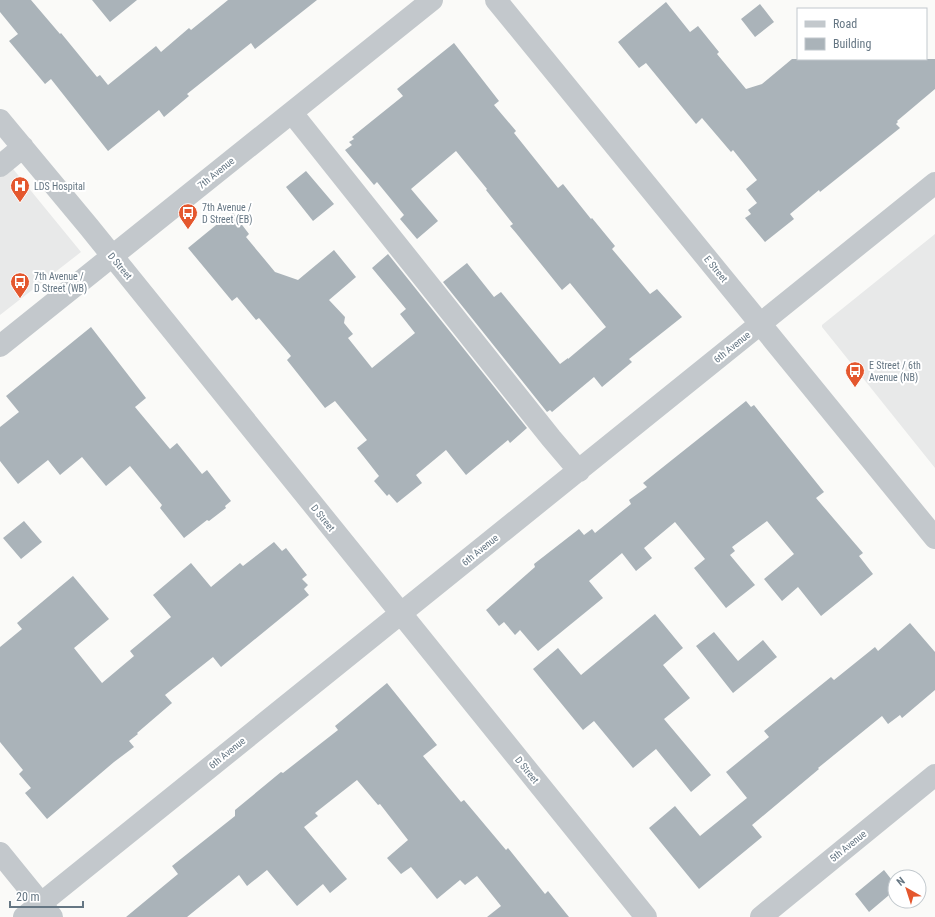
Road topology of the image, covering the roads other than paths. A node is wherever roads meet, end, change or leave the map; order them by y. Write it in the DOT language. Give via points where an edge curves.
graph roads {
  1 [pos="432,0"];
  2 [pos="496,0"];
  3 [pos="292,113"];
  4 [pos="0,120"];
  5 [pos="23,147"];
  6 [pos="0,166"];
  7 [pos="935,183"];
  8 [pos="112,256"];
  9 [pos="761,323"];
  10 [pos="0,346"];
  11 [pos="578,471"];
  12 [pos="932,528"];
  13 [pos="401,614"];
  14 [pos="935,775"];
  15 [pos="0,853"];
  16 [pos="47,910"];
  17 [pos="24,917"];
  18 [pos="646,917"];
  19 [pos="761,917"];
  1 -- 3 [label="street, 7th Avenue"];
  2 -- 9 [label="street, E Street"];
  3 -- 8 [label="street, 7th Avenue"];
  3 -- 11 [label="street"];
  4 -- 5 [label="street, D Street"];
  5 -- 6 [label="street"];
  5 -- 8 [label="street, D Street"];
  7 -- 9 [label="street, 6th Avenue"];
  8 -- 10 [label="street, 7th Avenue"];
  8 -- 13 [label="street, D Street"];
  9 -- 11 [label="street, 6th Avenue"];
  9 -- 12 [label="street, E Street"];
  11 -- 13 [label="street, 6th Avenue"];
  13 -- 16 [label="street, 6th Avenue"];
  13 -- 18 [label="street, D Street"];
  14 -- 19 [label="street, 5th Avenue"];
  15 -- 16 [label="street"];
  16 -- 17 [label="street, 6th Avenue"];
}
